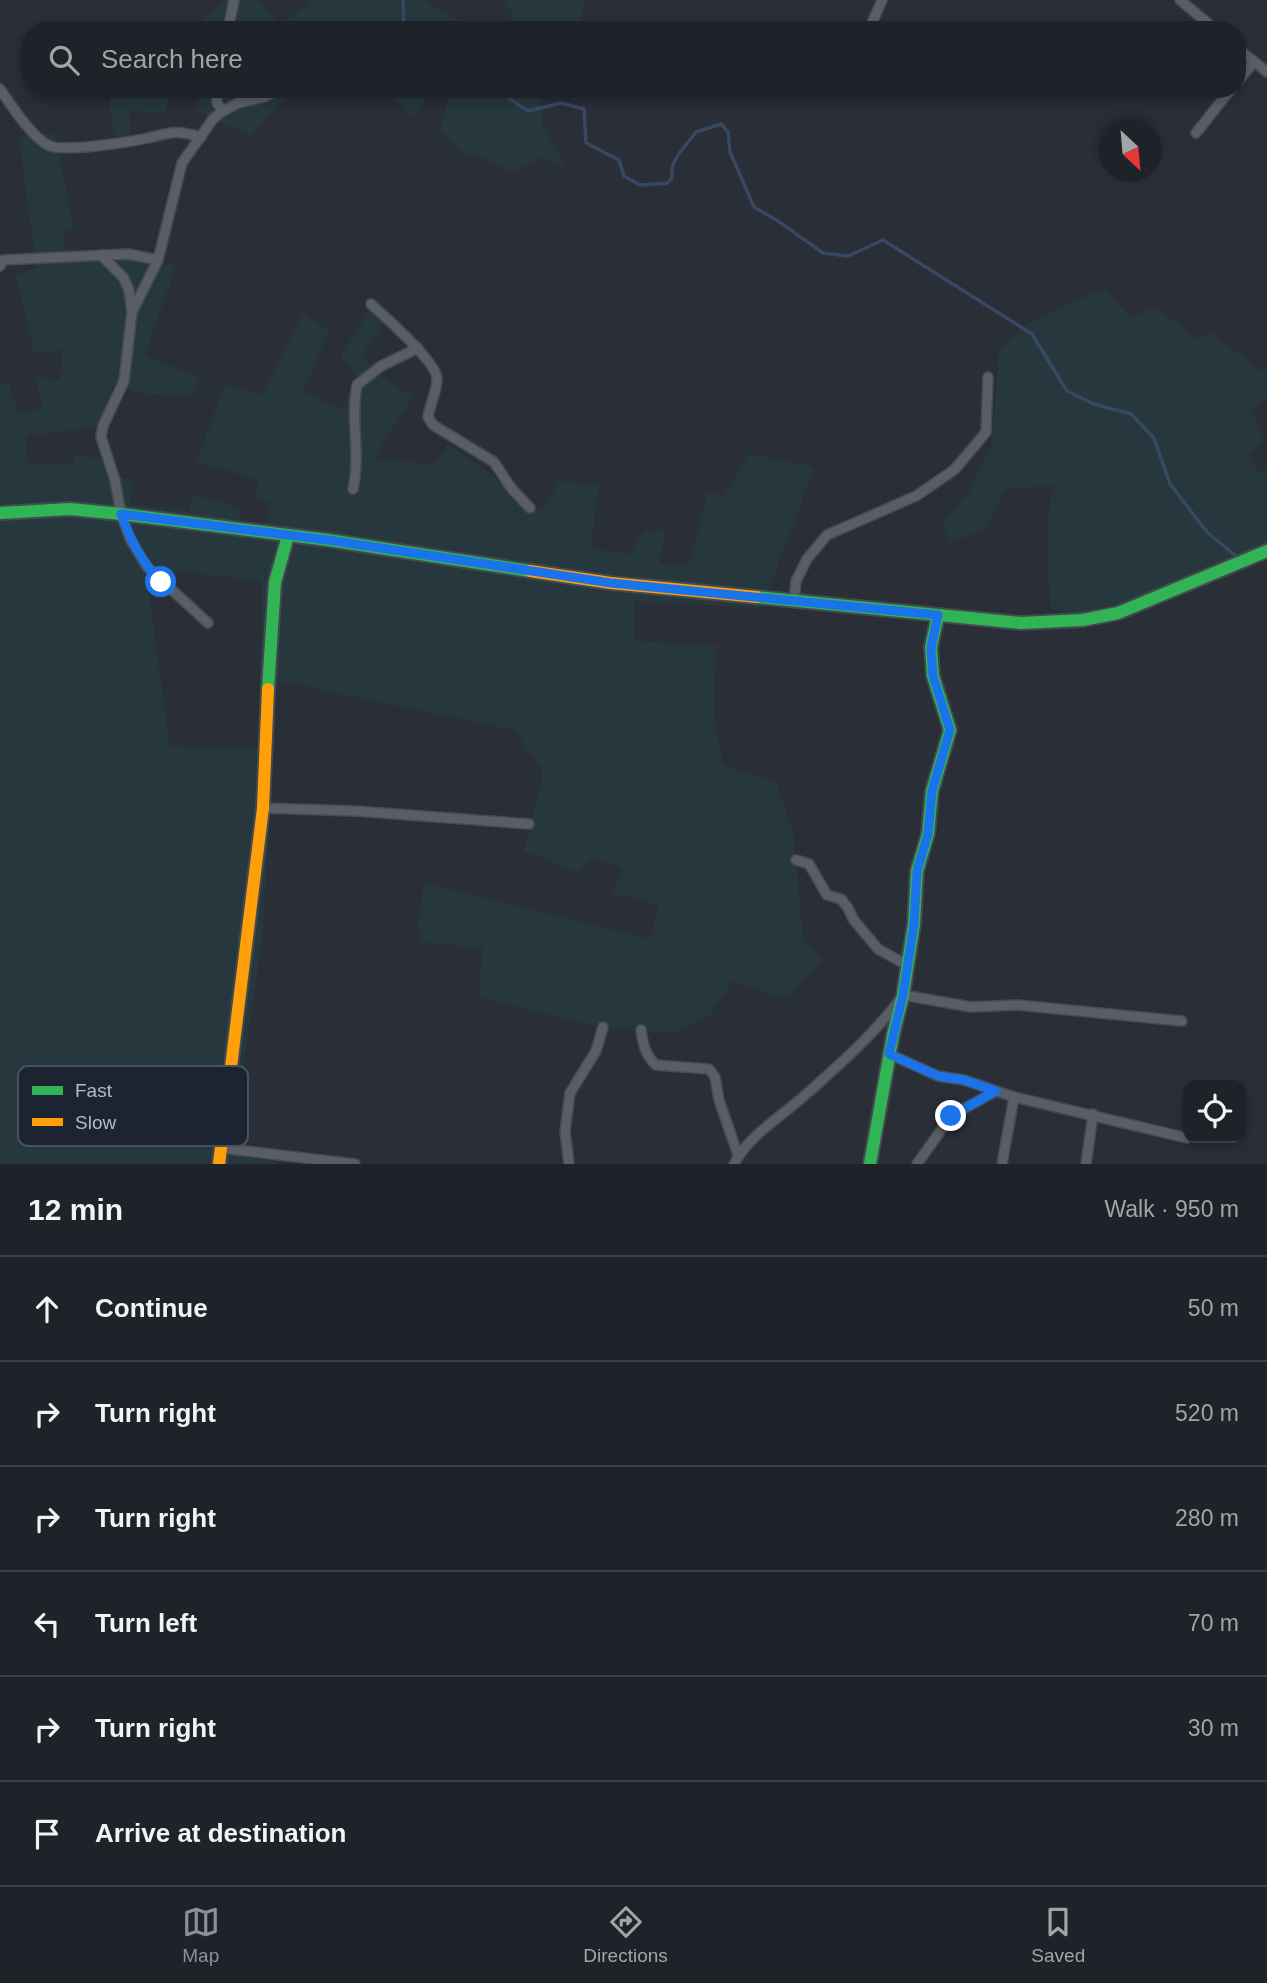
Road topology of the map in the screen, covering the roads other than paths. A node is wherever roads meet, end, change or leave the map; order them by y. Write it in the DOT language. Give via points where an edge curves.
graph roads {
  1 [pos="234,0"];
  2 [pos="882,0"];
  3 [pos="1180,0"];
  4 [pos="230,21"];
  5 [pos="873,21"];
  6 [pos="1205,21"];
  7 [pos="1246,55"];
  8 [pos="1254,61"];
  9 [pos="1246,71"];
  10 [pos="1267,72"];
  11 [pos="0,89"];
  12 [pos="217,98"];
  13 [pos="260,98"];
  14 [pos="1224,98"];
  15 [pos="223,111"];
  16 [pos="1196,133"];
  17 [pos="201,136"];
  18 [pos="101,255"];
  19 [pos="158,260"];
  20 [pos="1,262"];
  21 [pos="371,303"];
  22 [pos="132,312"];
  23 [pos="418,348"];
  24 [pos="988,377"];
  25 [pos="353,489"];
  26 [pos="530,508"];
  27 [pos="1,512"];
  28 [pos="121,514"];
  29 [pos="288,536"];
  30 [pos="1267,551"];
  31 [pos="794,602"];
  32 [pos="938,615"];
  33 [pos="208,623"];
  34 [pos="263,808"];
  35 [pos="529,824"];
  36 [pos="796,860"];
  37 [pos="907,965"];
  38 [pos="903,995"];
  39 [pos="1182,1021"];
  40 [pos="603,1027"];
  41 [pos="641,1030"];
  42 [pos="889,1054"];
  43 [pos="231,1066"];
  44 [pos="996,1091"];
  45 [pos="1014,1097"];
  46 [pos="1093,1114"];
  47 [pos="1183,1137"];
  48 [pos="221,1148"];
  49 [pos="736,1159"];
  50 [pos="219,1164"];
  51 [pos="355,1164"];
  52 [pos="569,1164"];
  53 [pos="870,1164"];
  54 [pos="917,1164"];
  55 [pos="1002,1164"];
  56 [pos="1086,1164"];
  1 -- 4 [label="street"];
  2 -- 5 [label="street"];
  3 -- 6 [label="street"];
  7 -- 8 [label="street"];
  8 -- 9 [label="street"];
  8 -- 10 [label="street"];
  11 -- 17 [label="street" via="49,145 67,149 169,132"];
  12 -- 15 [label="street"];
  13 -- 15 [label="street"];
  14 -- 16 [label="street"];
  15 -- 17 [label="street"];
  17 -- 19 [label="street" via="182,163"];
  18 -- 19 [label="street"];
  18 -- 20 [label="street"];
  18 -- 22 [label="street" via="123,277"];
  19 -- 22 [label="street"];
  21 -- 23 [label="street"];
  22 -- 28 [label="street" via="124,381 101,437 116,480"];
  23 -- 25 [label="street" via="381,366 358,385 354,401 358,469"];
  23 -- 26 [label="street" via="436,372 428,417 433,425 494,462"];
  24 -- 31 [label="street" via="986,432 954,470 916,496 827,535 796,581"];
  27 -- 28 [label="main road" via="69,509"];
  28 -- 29 [label="main road"];
  28 -- 33 [label="street" via="147,568"];
  29 -- 31 [label="main road" via="611,583"];
  29 -- 34 [label="main road" via="275,582"];
  30 -- 32 [label="main road" via="1118,613 1083,620 1021,623"];
  31 -- 32 [label="main road"];
  32 -- 37 [label="main road" via="931,648 933,676 950,730 932,791 928,834 917,871"];
  34 -- 35 [label="street"];
  34 -- 43 [label="main road"];
  36 -- 37 [label="street" via="809,864 827,895 841,899 878,949"];
  37 -- 38 [label="main road"];
  38 -- 39 [label="street" via="971,1007 1017,1005"];
  38 -- 42 [label="main road"];
  38 -- 49 [label="street" via="853,1051"];
  40 -- 52 [label="street" via="596,1051 570,1093 565,1131"];
  41 -- 49 [label="street" via="644,1048 656,1065 709,1069 715,1077"];
  42 -- 44 [label="street" via="938,1076"];
  42 -- 53 [label="main road"];
  44 -- 45 [label="street"];
  44 -- 54 [label="street" via="951,1116"];
  45 -- 46 [label="street"];
  45 -- 55 [label="street"];
  46 -- 47 [label="street"];
  46 -- 56 [label="street"];
  48 -- 50 [label="main road"];
  48 -- 51 [label="street"];
}
